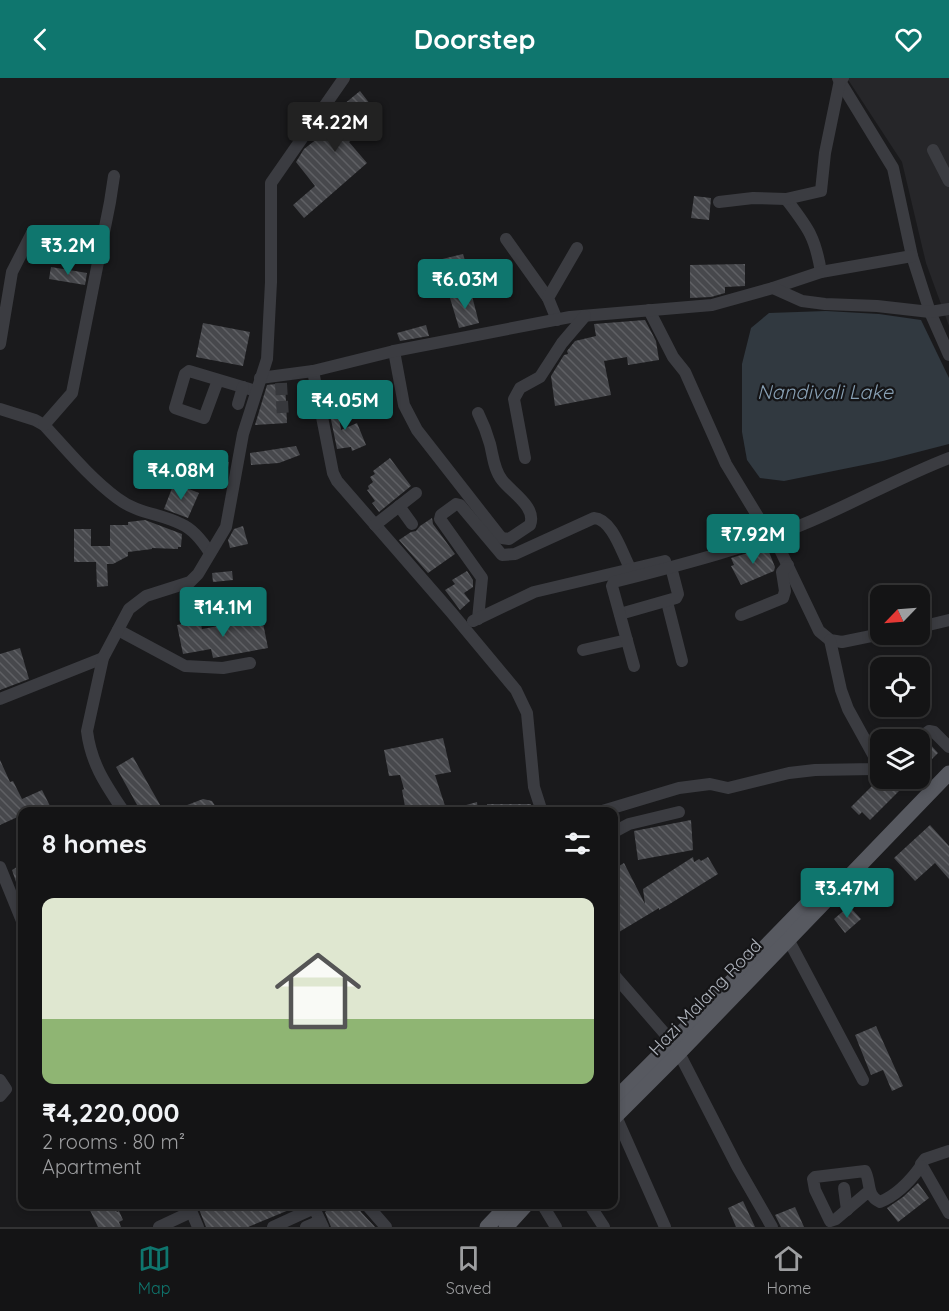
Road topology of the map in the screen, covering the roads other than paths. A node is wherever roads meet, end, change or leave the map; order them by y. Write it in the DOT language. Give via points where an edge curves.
graph roads {
  1 [pos="344,78"];
  2 [pos="840,79"];
  3 [pos="933,150"];
  4 [pos="114,176"];
  5 [pos="949,181"];
  6 [pos="786,199"];
  7 [pos="718,202"];
  8 [pos="33,231"];
  9 [pos="506,239"];
  10 [pos="577,248"];
  11 [pos="912,256"];
  12 [pos="820,272"];
  13 [pos="773,288"];
  14 [pos="548,298"];
  15 [pos="949,309"];
  16 [pos="649,310"];
  17 [pos="930,312"];
  18 [pos="585,316"];
  19 [pos="557,320"];
  20 [pos="0,344"];
  21 [pos="394,351"];
  22 [pos="949,355"];
  23 [pos="314,371"];
  24 [pos="260,378"];
  25 [pos="218,380"];
  26 [pos="243,387"];
  27 [pos="256,391"];
  28 [pos="238,404"];
  29 [pos="0,409"];
  30 [pos="478,413"];
  31 [pos="44,425"];
  32 [pos="525,458"];
  33 [pos="949,458"];
  34 [pos="416,493"];
  35 [pos="399,506"];
  36 [pos="412,524"];
  37 [pos="375,525"];
  38 [pos="769,532"];
  39 [pos="210,553"];
  40 [pos="788,565"];
  41 [pos="671,567"];
  42 [pos="630,568"];
  43 [pos="667,602"];
  44 [pos="620,614"];
  45 [pos="741,615"];
  46 [pos="478,619"];
  47 [pos="949,620"];
  48 [pos="930,625"];
  49 [pos="462,626"];
  50 [pos="118,630"];
  51 [pos="870,636"];
  52 [pos="627,640"];
  53 [pos="830,640"];
  54 [pos="583,650"];
  55 [pos="103,658"];
  56 [pos="682,661"];
  57 [pos="250,663"];
  58 [pos="634,666"];
  59 [pos="0,699"];
  60 [pos="930,731"];
  61 [pos="949,747"];
  62 [pos="870,749"];
  63 [pos="949,760"];
  64 [pos="870,769"];
  65 [pos="945,776"];
  66 [pos="121,807"];
  67 [pos="540,807"];
  68 [pos="616,807"];
  69 [pos="680,812"];
  70 [pos="618,830"];
  71 [pos="0,867"];
  72 [pos="18,907"];
  73 [pos="788,939"];
  74 [pos="618,980"];
  75 [pos="676,1048"];
  76 [pos="0,1080"];
  77 [pos="863,1080"];
  78 [pos="0,1096"];
  79 [pos="618,1108"];
  80 [pos="618,1121"];
  81 [pos="949,1151"];
  82 [pos="921,1166"];
  83 [pos="844,1188"];
  84 [pos="869,1191"];
  85 [pos="188,1209"];
  86 [pos="190,1209"];
  87 [pos="314,1209"];
  88 [pos="319,1209"];
  89 [pos="370,1209"];
  90 [pos="506,1209"];
  91 [pos="520,1209"];
  92 [pos="545,1209"];
  93 [pos="592,1209"];
  94 [pos="847,1210"];
  95 [pos="949,1213"];
  96 [pos="321,1224"];
  97 [pos="495,1226"];
  98 [pos="159,1227"];
  99 [pos="198,1227"];
  100 [pos="273,1227"];
  101 [pos="306,1227"];
  102 [pos="386,1227"];
  103 [pos="556,1227"];
  104 [pos="604,1227"];
  105 [pos="665,1227"];
  106 [pos="772,1227"];
  1 -- 24 [label="street" via="271,183 267,359"];
  2 -- 6 [label="street" via="821,191"];
  2 -- 11 [label="street" via="893,168"];
  3 -- 5 [label="street"];
  4 -- 31 [label="street" via="72,393"];
  6 -- 7 [label="street"];
  6 -- 12 [label="street" via="816,245"];
  8 -- 20 [label="street" via="12,272"];
  9 -- 14 [label="street"];
  10 -- 14 [label="street"];
  11 -- 12 [label="street"];
  11 -- 17 [label="street"];
  12 -- 13 [label="street"];
  13 -- 16 [label="street" via="712,305"];
  13 -- 17 [label="street" via="802,301"];
  14 -- 19 [label="street"];
  15 -- 17 [label="street"];
  16 -- 18 [label="street"];
  16 -- 38 [label="street" via="685,372 726,464"];
  17 -- 22 [label="street"];
  18 -- 19 [label="street"];
  18 -- 32 [label="street" via="540,377 515,394"];
  19 -- 21 [label="street"];
  21 -- 23 [label="street"];
  21 -- 30 [label="street" via="404,405 417,430 499,535 509,539 530,525 532,517 501,478"];
  23 -- 24 [label="street" via="281,379"];
  23 -- 37 [label="street" via="333,473 342,489"];
  24 -- 27 [label="street"];
  25 -- 26 [label="street"];
  26 -- 27 [label="street"];
  26 -- 28 [label="street"];
  27 -- 39 [label="street" via="243,434 226,527"];
  29 -- 31 [label="street"];
  31 -- 39 [label="street" via="116,498 181,524"];
  33 -- 38 [label="street" via="811,521"];
  34 -- 35 [label="street"];
  35 -- 36 [label="street"];
  35 -- 37 [label="street"];
  37 -- 49 [label="street"];
  38 -- 40 [label="street"];
  38 -- 41 [label="street" via="704,559"];
  38 -- 42 [label="street"];
  39 -- 50 [label="street" via="190,582 137,602"];
  40 -- 45 [label="street" via="782,572 783,598"];
  40 -- 53 [label="street" via="813,621"];
  41 -- 43 [label="street" via="678,596"];
  41 -- 44 [label="street" via="612,583"];
  42 -- 46 [label="street" via="534,592"];
  42 -- 46 [label="street" via="601,518 506,556 456,504 440,519 482,578"];
  43 -- 44 [label="street"];
  43 -- 56 [label="street"];
  44 -- 52 [label="street"];
  46 -- 49 [label="street"];
  47 -- 48 [label="street"];
  49 -- 67 [label="street" via="516,690 527,713 534,787"];
  50 -- 55 [label="street"];
  50 -- 57 [label="street" via="185,666 223,668"];
  51 -- 53 [label="street" via="842,642"];
  52 -- 54 [label="street"];
  52 -- 58 [label="street"];
  53 -- 62 [label="street" via="841,690"];
  55 -- 59 [label="street"];
  55 -- 66 [label="street" via="88,741 93,760"];
  60 -- 61 [label="street"];
  63 -- 65 [label="main road, Hazi Malang Road"];
  64 -- 68 [label="street" via="789,773 728,788 710,784 679,788"];
  65 -- 73 [label="main road, Hazi Malang Road"];
  65 -- 75 [label="main road, Hazi Malang Road" via="704,1009"];
  69 -- 70 [label="street"];
  71 -- 72 [label="street"];
  73 -- 75 [label="main road, Hazi Malang Road"];
  73 -- 77 [label="street"];
  74 -- 75 [label="street"];
  75 -- 79 [label="main road, Hazi Malang Road"];
  75 -- 106 [label="street"];
  76 -- 78 [label="street" via="6,1089"];
  80 -- 105 [label="street"];
  81 -- 82 [label="street" via="926,1159"];
  82 -- 84 [label="street" via="912,1179 884,1201 877,1201"];
  82 -- 95 [label="street"];
  83 -- 94 [label="street"];
  84 -- 94 [label="street"];
  84 -- 94 [label="street" via="865,1171 813,1178 828,1220 835,1221"];
  85 -- 98 [label="street"];
  86 -- 99 [label="street"];
  87 -- 100 [label="street"];
  88 -- 96 [label="street"];
  89 -- 102 [label="street"];
  90 -- 97 [label="main road"];
  91 -- 97 [label="main road"];
  92 -- 103 [label="street"];
  93 -- 104 [label="street"];
  96 -- 101 [label="street"];
}
